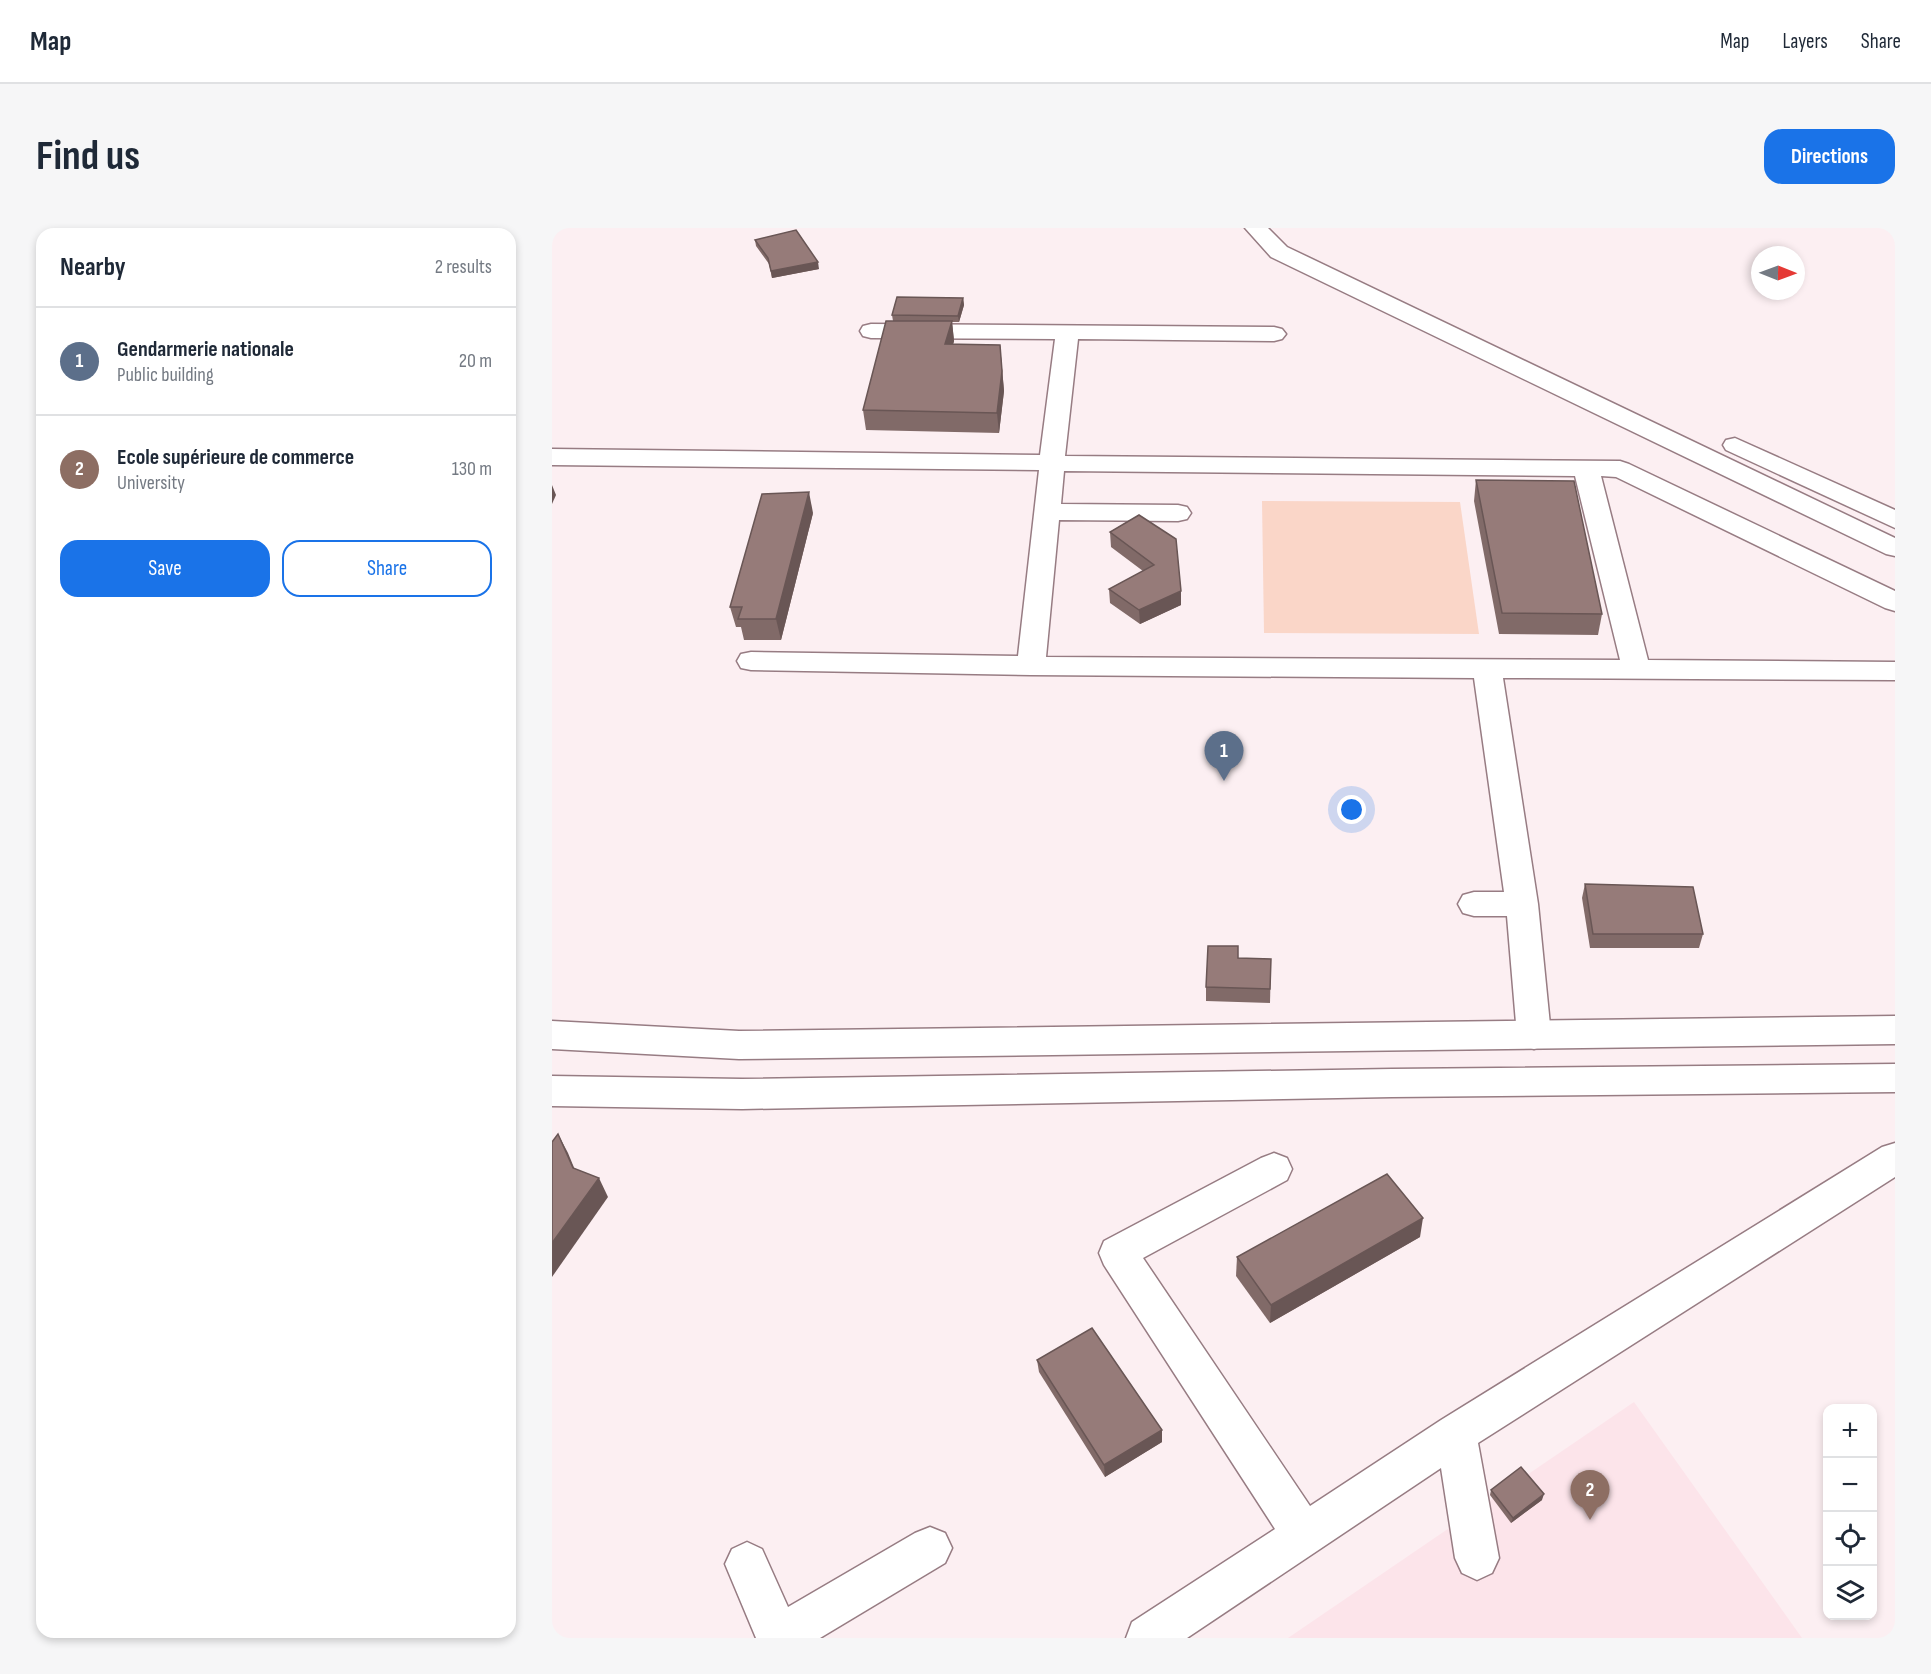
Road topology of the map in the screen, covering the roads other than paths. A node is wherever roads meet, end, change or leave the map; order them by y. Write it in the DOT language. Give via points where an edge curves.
graph roads {
  1 [pos="1256,228"];
  2 [pos="1275,228"];
  3 [pos="1290,247"];
  4 [pos="871,330"];
  5 [pos="1067,332"];
  6 [pos="1274,334"];
  7 [pos="1668,414"];
  8 [pos="1711,434"];
  9 [pos="552,457"];
  10 [pos="1052,463"];
  11 [pos="1586,469"];
  12 [pos="1047,512"];
  13 [pos="1178,513"];
  14 [pos="1895,520"];
  15 [pos="1895,548"];
  16 [pos="1895,602"];
  17 [pos="751,661"];
  18 [pos="1031,666"];
  19 [pos="1486,669"];
  20 [pos="1636,669"];
  21 [pos="1895,671"];
  22 [pos="1474,904"];
  23 [pos="1522,904"];
  24 [pos="1895,1030"];
  25 [pos="552,1035"];
  26 [pos="1534,1035"];
  27 [pos="1895,1078"];
  28 [pos="552,1091"];
  29 [pos="1895,1158"];
  30 [pos="1274,1169"];
  31 [pos="1456,1434"];
  32 [pos="1304,1535"];
  33 [pos="930,1548"];
  34 [pos="1477,1558"];
  35 [pos="747,1564"];
  36 [pos="779,1638"];
  37 [pos="1148,1638"];
  1 -- 3 [label="street"];
  2 -- 3 [label="street"];
  3 -- 7 [label="street"];
  3 -- 15 [label="street"];
  4 -- 5 [label="street"];
  5 -- 6 [label="street"];
  5 -- 10 [label="street"];
  8 -- 14 [label="street"];
  9 -- 10 [label="street"];
  10 -- 11 [label="street"];
  10 -- 12 [label="street"];
  11 -- 16 [label="street" via="1620,469"];
  11 -- 20 [label="street"];
  12 -- 13 [label="street"];
  12 -- 18 [label="street"];
  17 -- 18 [label="street"];
  18 -- 19 [label="street"];
  19 -- 20 [label="street"];
  19 -- 23 [label="street"];
  20 -- 21 [label="street"];
  22 -- 23 [label="street"];
  23 -- 26 [label="street"];
  24 -- 26 [label="street"];
  25 -- 26 [label="street" via="739,1045"];
  27 -- 28 [label="street" via="742,1094"];
  29 -- 31 [label="street"];
  30 -- 32 [label="street" via="1119,1253"];
  31 -- 32 [label="street"];
  31 -- 34 [label="street"];
  32 -- 37 [label="street"];
  33 -- 36 [label="street"];
  35 -- 36 [label="street"];
}
